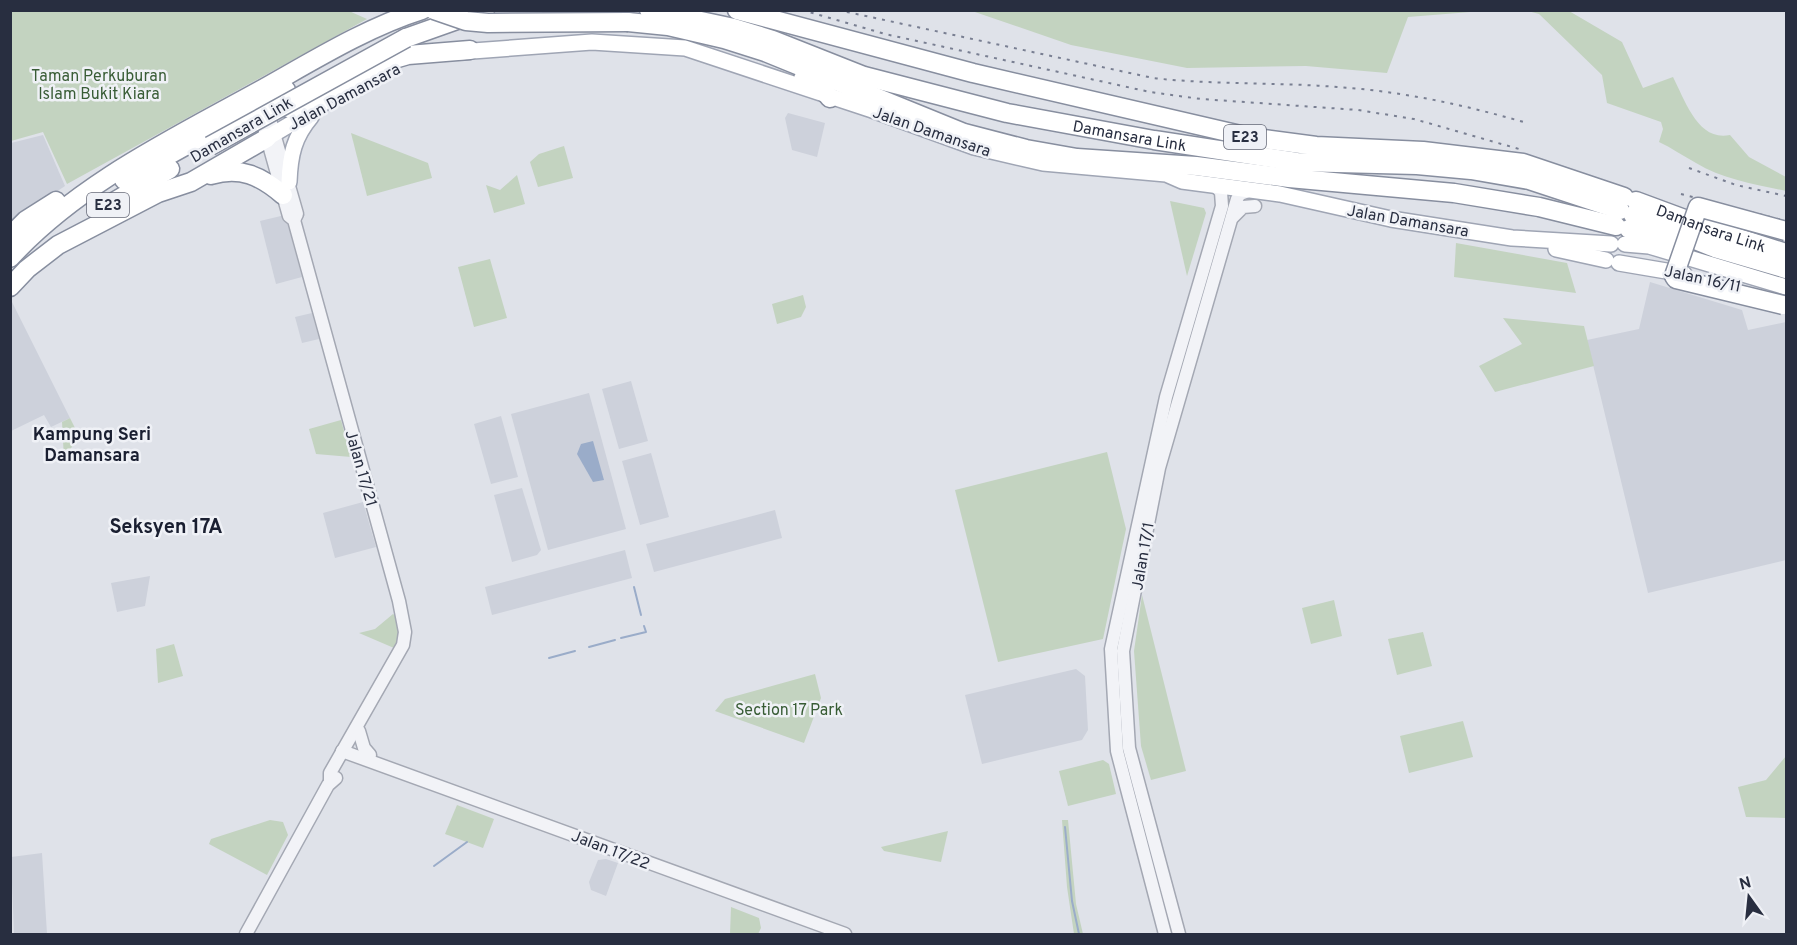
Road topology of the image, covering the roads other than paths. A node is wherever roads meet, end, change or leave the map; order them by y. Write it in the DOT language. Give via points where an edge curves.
graph roads {
  1 [pos="378,10"];
  2 [pos="422,10"];
  3 [pos="434,10"];
  4 [pos="449,10"];
  5 [pos="485,10"];
  6 [pos="649,10"];
  7 [pos="737,10"];
  8 [pos="724,39"];
  9 [pos="349,42"];
  10 [pos="470,50"];
  11 [pos="291,87"];
  12 [pos="830,98"];
  13 [pos="262,104"];
  14 [pos="319,108"];
  15 [pos="223,126"];
  16 [pos="271,136"];
  17 [pos="119,170"];
  18 [pos="1166,174"];
  19 [pos="1289,178"];
  20 [pos="191,182"];
  21 [pos="1213,184"];
  22 [pos="286,188"];
  23 [pos="1251,190"];
  24 [pos="158,193"];
  25 [pos="1237,199"];
  26 [pos="1222,206"];
  27 [pos="1255,206"];
  28 [pos="1232,218"];
  29 [pos="1626,219"];
  30 [pos="1786,231"];
  31 [pos="32,234"];
  32 [pos="10,236"];
  33 [pos="1512,238"];
  34 [pos="1786,240"];
  35 [pos="1786,253"];
  36 [pos="10,258"];
  37 [pos="1779,267"];
  38 [pos="10,272"];
  39 [pos="10,287"];
  40 [pos="1786,287"];
  41 [pos="1785,303"];
  42 [pos="366,710"];
  43 [pos="359,731"];
  44 [pos="347,750"];
  45 [pos="374,759"];
  46 [pos="1172,909"];
  47 [pos="1161,920"];
  48 [pos="246,934"];
  49 [pos="845,934"];
  50 [pos="1165,934"];
  51 [pos="1179,934"];
  1 -- 9 [label="highway" via="379,18"];
  2 -- 9 [label="highway, Damansara Link / E23"];
  3 -- 8 [label="highway, bridge" via="466,21 627,22 668,26"];
  4 -- 11 [label="highway" via="400,29"];
  5 -- 38 [label="highway, Damansara Link / E23, bridge" via="406,38 210,146 46,241"];
  6 -- 29 [label="highway, Damansara Link / E23" via="734,28 864,76 1007,113 1297,162 1417,165 1530,180"];
  7 -- 29 [label="highway, Damansara Link / E23" via="973,73 1249,137 1316,146 1423,151 1551,170"];
  8 -- 12 [label="highway" via="732,50 813,83"];
  8 -- 19 [label="highway" via="964,133 1026,149 1077,158 1196,166"];
  9 -- 17 [label="highway, Damansara Link / E23"];
  10 -- 11 [label="highway" via="408,55 384,62 297,110 284,104"];
  10 -- 12 [label="main road, Jalan Damansara" via="592,42 685,48"];
  10 -- 14 [label="main road, Jalan Damansara" via="407,62 379,73"];
  11 -- 13 [label="highway"];
  12 -- 18 [label="main road, Jalan Damansara" via="974,147 1043,163"];
  13 -- 15 [label="highway"];
  13 -- 16 [label="street, Jalan 17/21"];
  14 -- 16 [label="main road, Jalan Damansara"];
  14 -- 22 [label="main road" via="295,141"];
  15 -- 24 [label="highway" via="235,126 239,134 237,144"];
  15 -- 31 [label="highway"];
  16 -- 20 [label="highway"];
  16 -- 22 [label="street, Jalan 17/21"];
  17 -- 31 [label="highway, Damansara Link / E23"];
  17 -- 32 [label="highway" via="87,182 26,220"];
  18 -- 19 [label="highway" via="1266,181"];
  18 -- 21 [label="main road, Jalan Damansara" via="1182,181"];
  19 -- 29 [label="highway" via="1454,193"];
  20 -- 22 [label="highway" via="222,172 243,171"];
  20 -- 24 [label="highway"];
  21 -- 23 [label="main road, Jalan Damansara"];
  21 -- 26 [label="street" via="1221,192"];
  22 -- 42 [label="street, Jalan 17/21" via="289,216 294,220 404,618 403,645"];
  23 -- 25 [label="street"];
  23 -- 33 [label="main road, Jalan Damansara" via="1391,219"];
  24 -- 39 [label="highway" via="58,245"];
  25 -- 26 [label="street"];
  25 -- 28 [label="street, Jalan 17/1"];
  26 -- 47 [label="street, Jalan 17/1" via="1166,397 1111,650 1117,751"];
  27 -- 28 [label="street" via="1244,207"];
  28 -- 46 [label="street, Jalan 17/1" via="1160,468 1123,651 1129,748"];
  29 -- 33 [label="main road, Jalan Damansara"];
  29 -- 34 [label="highway" via="1705,215"];
  29 -- 35 [label="highway, Damansara Link / E23" via="1717,231"];
  29 -- 37 [label="highway, Damansara Link"];
  29 -- 40 [label="main road, Jalan Damansara" via="1649,246"];
  30 -- 41 [label="highway, bridge" via="1698,207 1674,276"];
  31 -- 36 [label="highway, Damansara Link / E23"];
  33 -- 41 [label="main road, Jalan 16/11" via="1613,262 1707,278"];
  42 -- 43 [label="street, Jalan 17/21"];
  42 -- 44 [label="street, Jalan 17/21"];
  43 -- 44 [label="street, Jalan 17/21"];
  43 -- 45 [label="street" via="364,748"];
  44 -- 45 [label="street, Jalan 17/22"];
  44 -- 48 [label="street, Jalan 17/21" via="337,777 330,781"];
  45 -- 49 [label="street, Jalan 17/22"];
  46 -- 47 [label="street" via="1163,913"];
  46 -- 51 [label="street, Jalan 17/1"];
  47 -- 50 [label="street, Jalan 17/1"];
}
